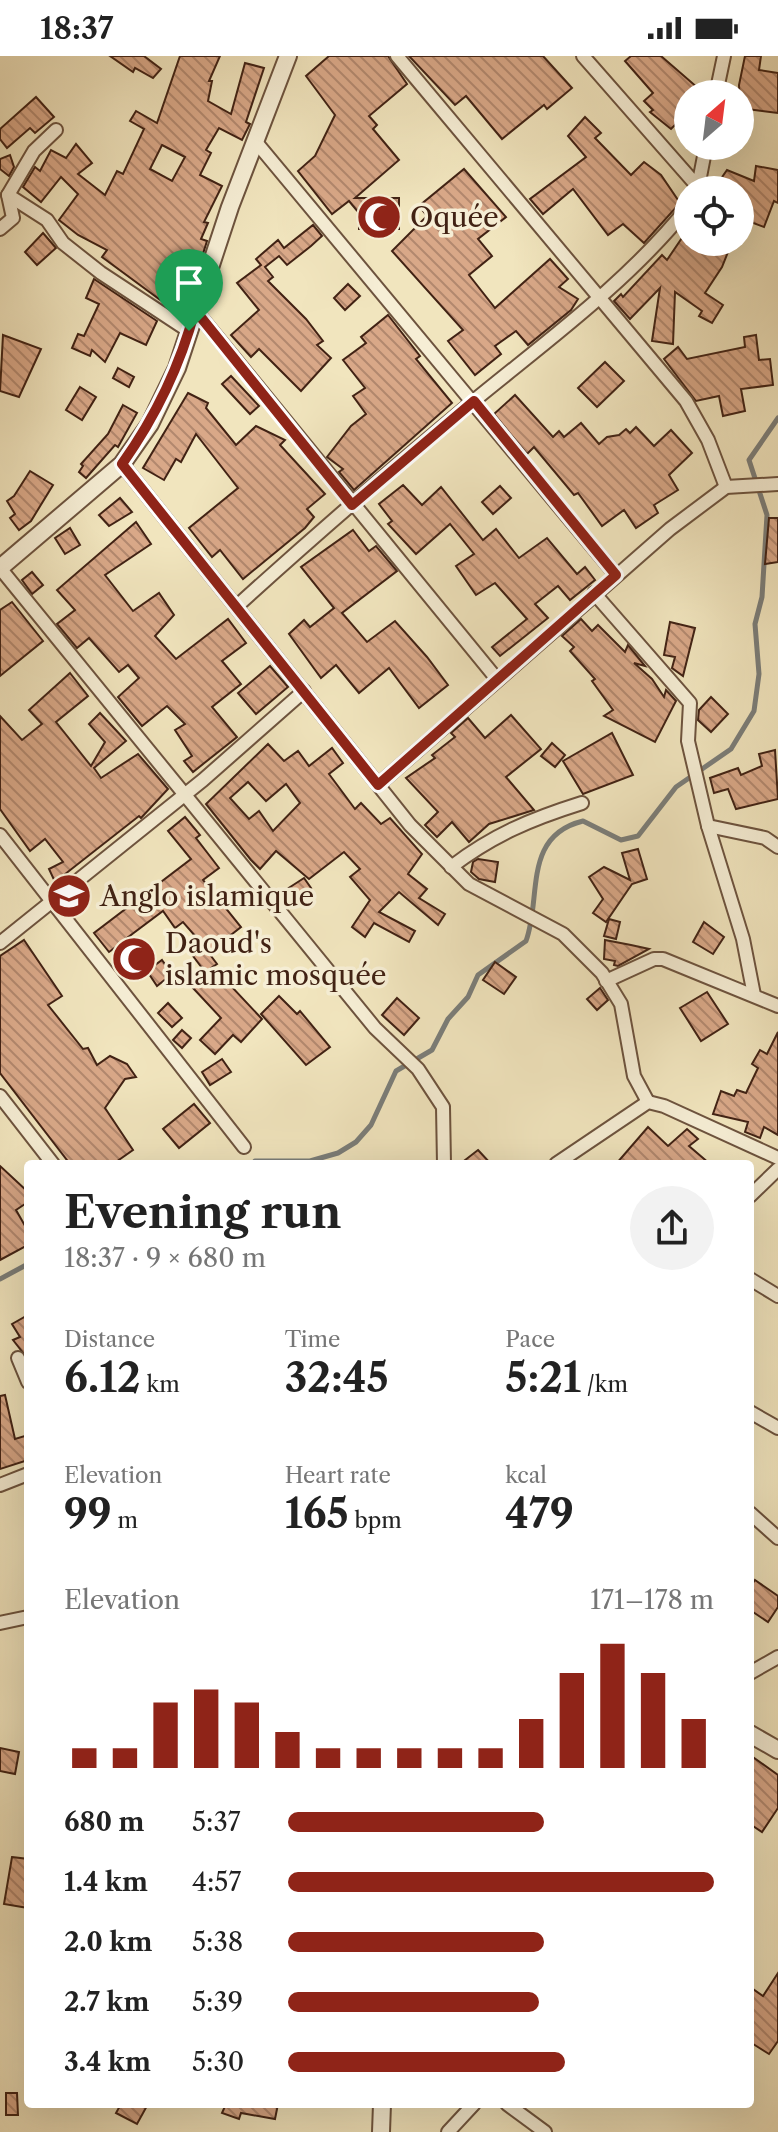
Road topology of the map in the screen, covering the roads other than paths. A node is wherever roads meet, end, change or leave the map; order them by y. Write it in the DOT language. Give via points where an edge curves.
graph roads {
  1 [pos="288,56"];
  2 [pos="397,56"];
  3 [pos="583,56"];
  4 [pos="724,56"];
  5 [pos="719,80"];
  6 [pos="56,130"];
  7 [pos="256,142"];
  8 [pos="687,176"];
  9 [pos="8,195"];
  10 [pos="674,225"];
  11 [pos="0,229"];
  12 [pos="596,298"];
  13 [pos="195,310"];
  14 [pos="189,331"];
  15 [pos="474,401"];
  16 [pos="122,464"];
  17 [pos="777,484"];
  18 [pos="732,486"];
  19 [pos="352,505"];
  20 [pos="0,568"];
  21 [pos="616,575"];
  22 [pos="594,593"];
  23 [pos="236,607"];
  24 [pos="496,678"];
  25 [pos="304,691"];
  26 [pos="378,785"];
  27 [pos="184,796"];
  28 [pos="582,803"];
  29 [pos="708,826"];
  30 [pos="0,835"];
  31 [pos="778,847"];
  32 [pos="451,867"];
  33 [pos="51,900"];
  34 [pos="0,943"];
  35 [pos="606,981"];
  36 [pos="754,995"];
  37 [pos="778,1006"];
  38 [pos="0,1096"];
  39 [pos="648,1102"];
  40 [pos="244,1147"];
  41 [pos="778,1158"];
  42 [pos="50,1160"];
  43 [pos="444,1160"];
  44 [pos="562,1160"];
  45 [pos="778,1169"];
  46 [pos="754,1192"];
  47 [pos="754,1281"];
  48 [pos="778,1296"];
  49 [pos="18,1358"];
  50 [pos="24,1372"];
  51 [pos="754,1414"];
  52 [pos="778,1428"];
  53 [pos="24,1476"];
  54 [pos="0,1485"];
  55 [pos="754,1517"];
  56 [pos="778,1538"];
  57 [pos="24,1618"];
  58 [pos="0,1623"];
  59 [pos="778,1657"];
  60 [pos="754,1671"];
  61 [pos="754,1736"];
  62 [pos="778,1750"];
  63 [pos="382,2108"];
  64 [pos="470,2108"];
  65 [pos="512,2108"];
  66 [pos="381,2132"];
  67 [pos="448,2132"];
  68 [pos="545,2132"];
  1 -- 7 [label="street"];
  2 -- 12 [label="street"];
  3 -- 8 [label="street"];
  4 -- 5 [label="street"];
  6 -- 9 [label="street" via="34,151"];
  7 -- 13 [label="street"];
  7 -- 15 [label="street"];
  9 -- 11 [label="street" via="13,218"];
  9 -- 14 [label="street" via="47,220 63,243 101,273"];
  10 -- 12 [label="street"];
  12 -- 15 [label="street"];
  12 -- 18 [label="street" via="686,401"];
  13 -- 14 [label="street"];
  13 -- 19 [label="street"];
  14 -- 16 [label="street" via="150,424"];
  15 -- 19 [label="street"];
  15 -- 21 [label="street"];
  16 -- 20 [label="street"];
  16 -- 23 [label="street"];
  17 -- 18 [label="street"];
  18 -- 21 [label="street"];
  19 -- 23 [label="street"];
  19 -- 24 [label="street"];
  20 -- 27 [label="street"];
  21 -- 22 [label="street"];
  22 -- 24 [label="street"];
  22 -- 29 [label="street" via="690,703 688,741"];
  23 -- 25 [label="street"];
  24 -- 26 [label="street"];
  25 -- 26 [label="street"];
  25 -- 27 [label="street"];
  26 -- 32 [label="street"];
  27 -- 33 [label="street"];
  27 -- 43 [label="street" via="375,1028 418,1069 443,1107"];
  28 -- 32 [label="street" via="486,841"];
  29 -- 31 [label="street" via="765,838"];
  29 -- 36 [label="street" via="743,939"];
  30 -- 33 [label="street"];
  32 -- 35 [label="street" via="482,893 563,934"];
  33 -- 34 [label="street"];
  33 -- 40 [label="street"];
  35 -- 36 [label="street" via="663,959"];
  35 -- 39 [label="street" via="621,1004 634,1076"];
  36 -- 37 [label="street"];
  38 -- 42 [label="street"];
  39 -- 41 [label="street"];
  39 -- 44 [label="street"];
  45 -- 46 [label="street"];
  47 -- 48 [label="street"];
  49 -- 50 [label="street"];
  51 -- 52 [label="street"];
  53 -- 54 [label="street"];
  55 -- 56 [label="street"];
  57 -- 58 [label="street"];
  59 -- 60 [label="street"];
  61 -- 62 [label="street"];
  63 -- 66 [label="street"];
  64 -- 67 [label="street"];
  65 -- 68 [label="street"];
}
